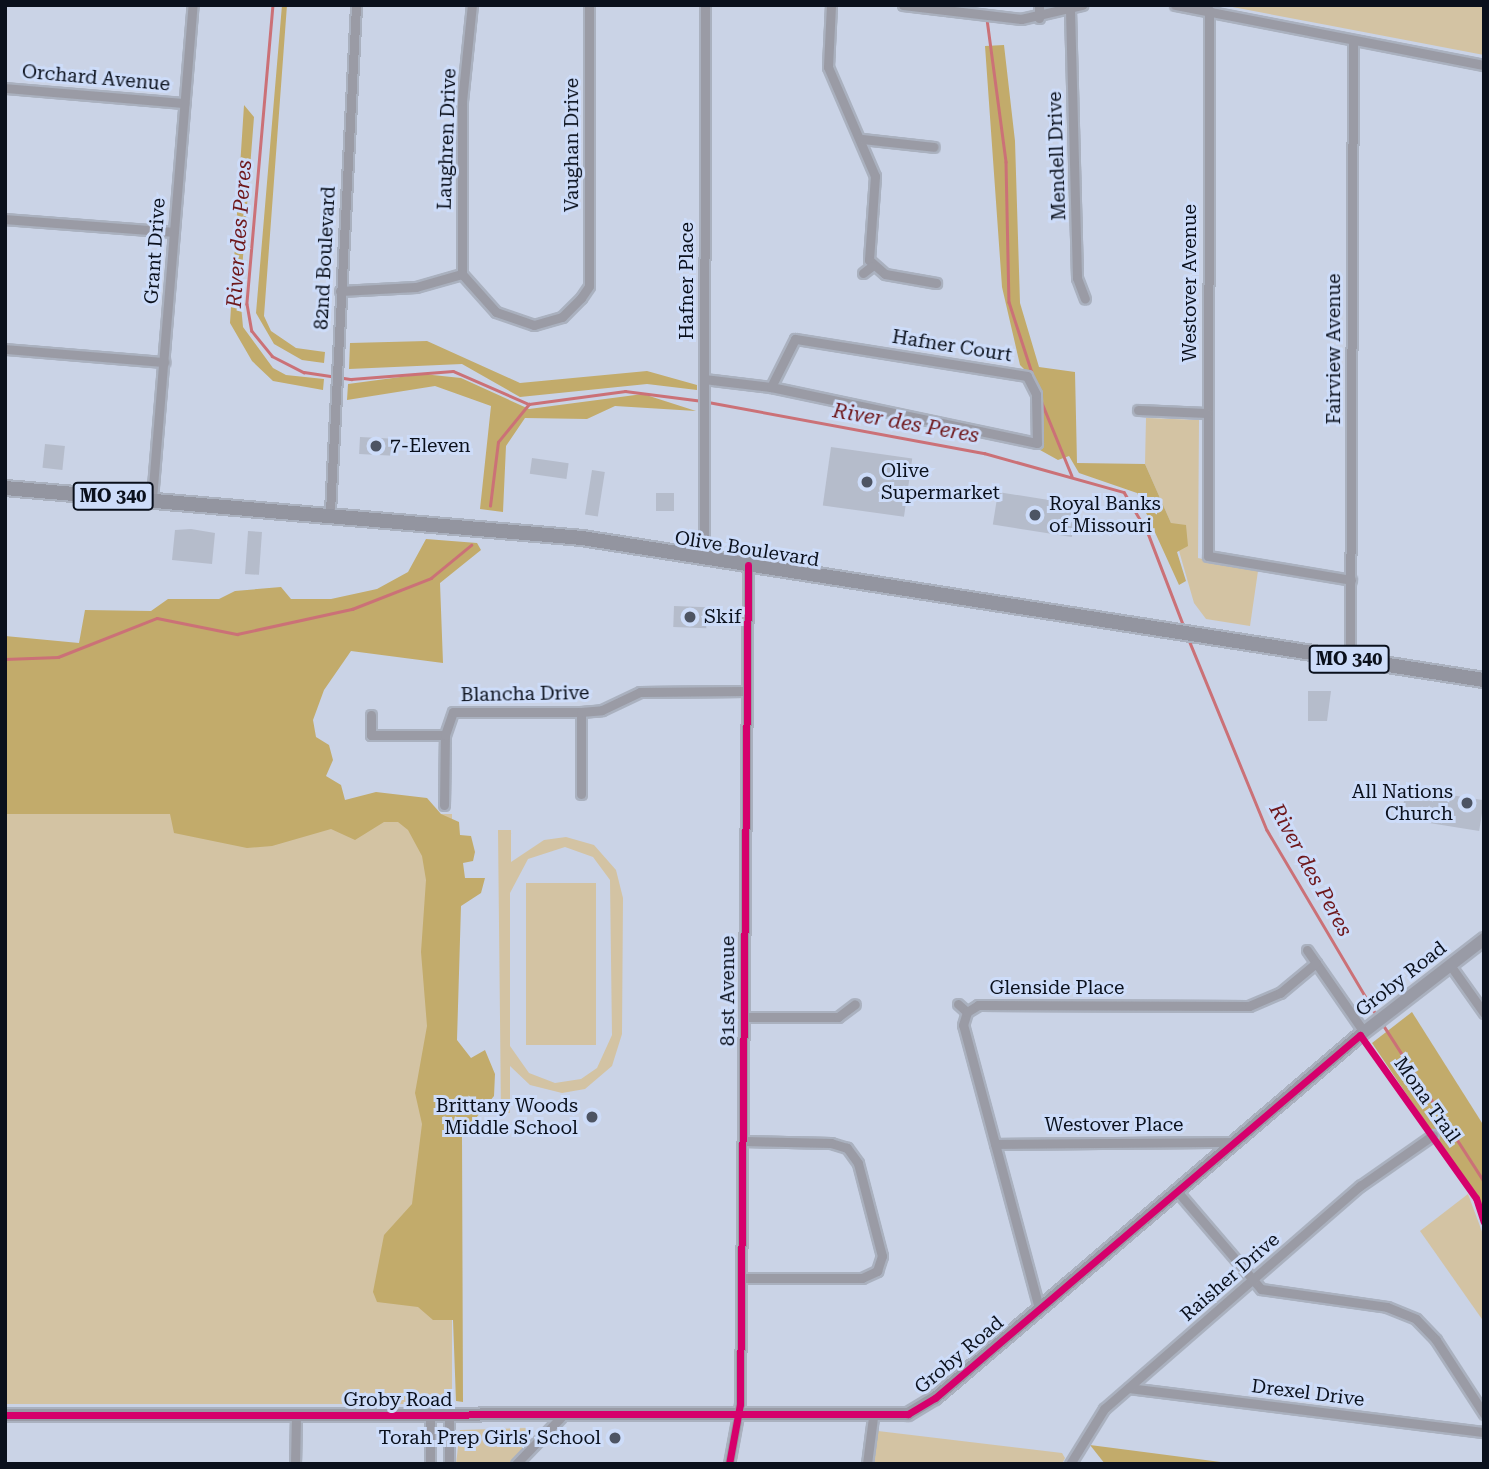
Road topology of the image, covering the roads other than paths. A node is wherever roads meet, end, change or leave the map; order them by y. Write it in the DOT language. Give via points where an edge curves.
graph roads {
  1 [pos="193,5"];
  2 [pos="356,5"];
  3 [pos="472,5"];
  4 [pos="589,5"];
  5 [pos="705,5"];
  6 [pos="831,5"];
  7 [pos="903,5"];
  8 [pos="1039,5"];
  9 [pos="1082,5"];
  10 [pos="1175,5"];
  11 [pos="1070,10"];
  12 [pos="1209,10"];
  13 [pos="1039,18"];
  14 [pos="1353,40"];
  15 [pos="1484,65"];
  16 [pos="5,88"];
  17 [pos="184,103"];
  18 [pos="862,139"];
  19 [pos="934,147"];
  20 [pos="5,219"];
  21 [pos="174,232"];
  22 [pos="872,266"];
  23 [pos="863,273"];
  24 [pos="462,274"];
  25 [pos="936,283"];
  26 [pos="340,291"];
  27 [pos="1086,299"];
  28 [pos="5,349"];
  29 [pos="164,362"];
  30 [pos="704,383"];
  31 [pos="771,387"];
  32 [pos="1138,410"];
  33 [pos="1207,413"];
  34 [pos="5,488"];
  35 [pos="152,499"];
  36 [pos="330,512"];
  37 [pos="704,558"];
  38 [pos="748,565"];
  39 [pos="1351,580"];
  40 [pos="1350,659"];
  41 [pos="1484,680"];
  42 [pos="745,691"];
  43 [pos="581,712"];
  44 [pos="371,715"];
  45 [pos="445,735"];
  46 [pos="581,794"];
  47 [pos="444,805"];
  48 [pos="1484,939"];
  49 [pos="1307,950"];
  50 [pos="1316,962"];
  51 [pos="1450,965"];
  52 [pos="855,1004"];
  53 [pos="958,1004"];
  54 [pos="967,1012"];
  55 [pos="1484,1013"];
  56 [pos="744,1017"];
  57 [pos="1367,1029"];
  58 [pos="1433,1135"];
  59 [pos="743,1141"];
  60 [pos="1234,1142"];
  61 [pos="995,1144"];
  62 [pos="1177,1191"];
  63 [pos="741,1278"];
  64 [pos="1253,1281"];
  65 [pos="1039,1308"];
  66 [pos="1129,1388"];
  67 [pos="1484,1414"];
  68 [pos="5,1415"];
  69 [pos="296,1416"];
  70 [pos="430,1416"];
  71 [pos="449,1416"];
  72 [pos="561,1417"];
  73 [pos="737,1417"];
  74 [pos="873,1417"];
  75 [pos="1484,1433"];
  76 [pos="295,1464"];
  77 [pos="430,1464"];
  78 [pos="449,1464"];
  79 [pos="516,1464"];
  80 [pos="729,1464"];
  81 [pos="867,1464"];
  82 [pos="1070,1464"];
  1 -- 17 [label="street, Grant Drive"];
  2 -- 26 [label="street, 82nd Boulevard"];
  3 -- 24 [label="street, Laughren Drive" via="462,101"];
  4 -- 24 [label="street, Vaughan Drive" via="589,285 562,317 534,325 496,312"];
  5 -- 30 [label="street, Hafner Place"];
  6 -- 18 [label="street" via="828,67"];
  7 -- 13 [label="street"];
  8 -- 13 [label="street"];
  9 -- 11 [label="street"];
  10 -- 12 [label="street"];
  11 -- 13 [label="street"];
  11 -- 27 [label="street, Mendell Drive" via="1077,278"];
  12 -- 14 [label="street"];
  12 -- 33 [label="street, Westover Avenue"];
  14 -- 15 [label="street"];
  14 -- 39 [label="street, Fairview Avenue"];
  16 -- 17 [label="street, Orchard Avenue"];
  17 -- 21 [label="street, Grant Drive"];
  18 -- 19 [label="street"];
  18 -- 22 [label="street" via="877,195"];
  20 -- 21 [label="street"];
  21 -- 29 [label="street, Grant Drive"];
  22 -- 23 [label="street"];
  22 -- 25 [label="street" via="885,274"];
  24 -- 26 [label="street" via="416,287"];
  26 -- 36 [label="street, 82nd Boulevard"];
  28 -- 29 [label="street"];
  29 -- 35 [label="street, Grant Drive"];
  30 -- 31 [label="street, Hafner Court"];
  30 -- 37 [label="street, Hafner Place"];
  31 -- 31 [label="street, Hafner Court" via="795,339 1027,376 1036,394 1037,443"];
  32 -- 33 [label="street"];
  33 -- 39 [label="street, Westover Avenue" via="1208,556"];
  34 -- 35 [label="main road, Olive Boulevard / MO 340"];
  35 -- 36 [label="main road, Olive Boulevard / MO 340"];
  36 -- 37 [label="main road, Olive Boulevard / MO 340" via="553,534"];
  37 -- 38 [label="main road, Olive Boulevard / MO 340"];
  38 -- 40 [label="main road, Olive Boulevard / MO 340"];
  38 -- 42 [label="street, 81st Avenue"];
  39 -- 40 [label="street, Fairview Avenue"];
  40 -- 41 [label="main road, Olive Boulevard / MO 340"];
  42 -- 43 [label="street, Blancha Drive" via="640,692 602,710"];
  42 -- 56 [label="street, 81st Avenue"];
  43 -- 45 [label="street, Blancha Drive" via="453,712"];
  43 -- 46 [label="street"];
  44 -- 45 [label="street" via="371,735"];
  45 -- 47 [label="street"];
  48 -- 51 [label="street, Groby Road"];
  49 -- 50 [label="street"];
  50 -- 54 [label="street, Glenside Place" via="1280,993 1250,1006 978,1006"];
  50 -- 57 [label="street"];
  51 -- 55 [label="street"];
  51 -- 57 [label="street, Groby Road"];
  52 -- 56 [label="street" via="838,1017"];
  53 -- 54 [label="street"];
  54 -- 61 [label="street, Glenside Place" via="963,1025"];
  56 -- 59 [label="street, 81st Avenue"];
  57 -- 60 [label="street, Groby Road"];
  58 -- 64 [label="street, Raisher Drive" via="1360,1186"];
  59 -- 63 [label="street, 81st Avenue"];
  59 -- 63 [label="street" via="831,1143 847,1148 858,1163 882,1256 877,1271 862,1278"];
  60 -- 61 [label="street, Westover Place"];
  60 -- 62 [label="street, Groby Road"];
  61 -- 65 [label="street, Glenside Place"];
  62 -- 64 [label="street"];
  62 -- 65 [label="street, Groby Road"];
  63 -- 73 [label="street, 81st Avenue"];
  64 -- 66 [label="street, Raisher Drive"];
  64 -- 67 [label="street" via="1261,1289 1387,1307 1416,1319 1436,1340"];
  65 -- 74 [label="street, Groby Road" via="922,1408"];
  66 -- 75 [label="street, Drexel Drive"];
  66 -- 82 [label="street, Raisher Drive" via="1096,1418"];
  68 -- 69 [label="street, Groby Road"];
  69 -- 70 [label="street, Groby Road"];
  69 -- 76 [label="street"];
  70 -- 71 [label="street, Groby Road"];
  70 -- 77 [label="street"];
  71 -- 72 [label="street, Groby Road"];
  71 -- 78 [label="street"];
  72 -- 73 [label="street, Groby Road"];
  72 -- 79 [label="street"];
  73 -- 74 [label="street, Groby Road"];
  73 -- 80 [label="street, 81st Avenue"];
  74 -- 81 [label="street"];
}
